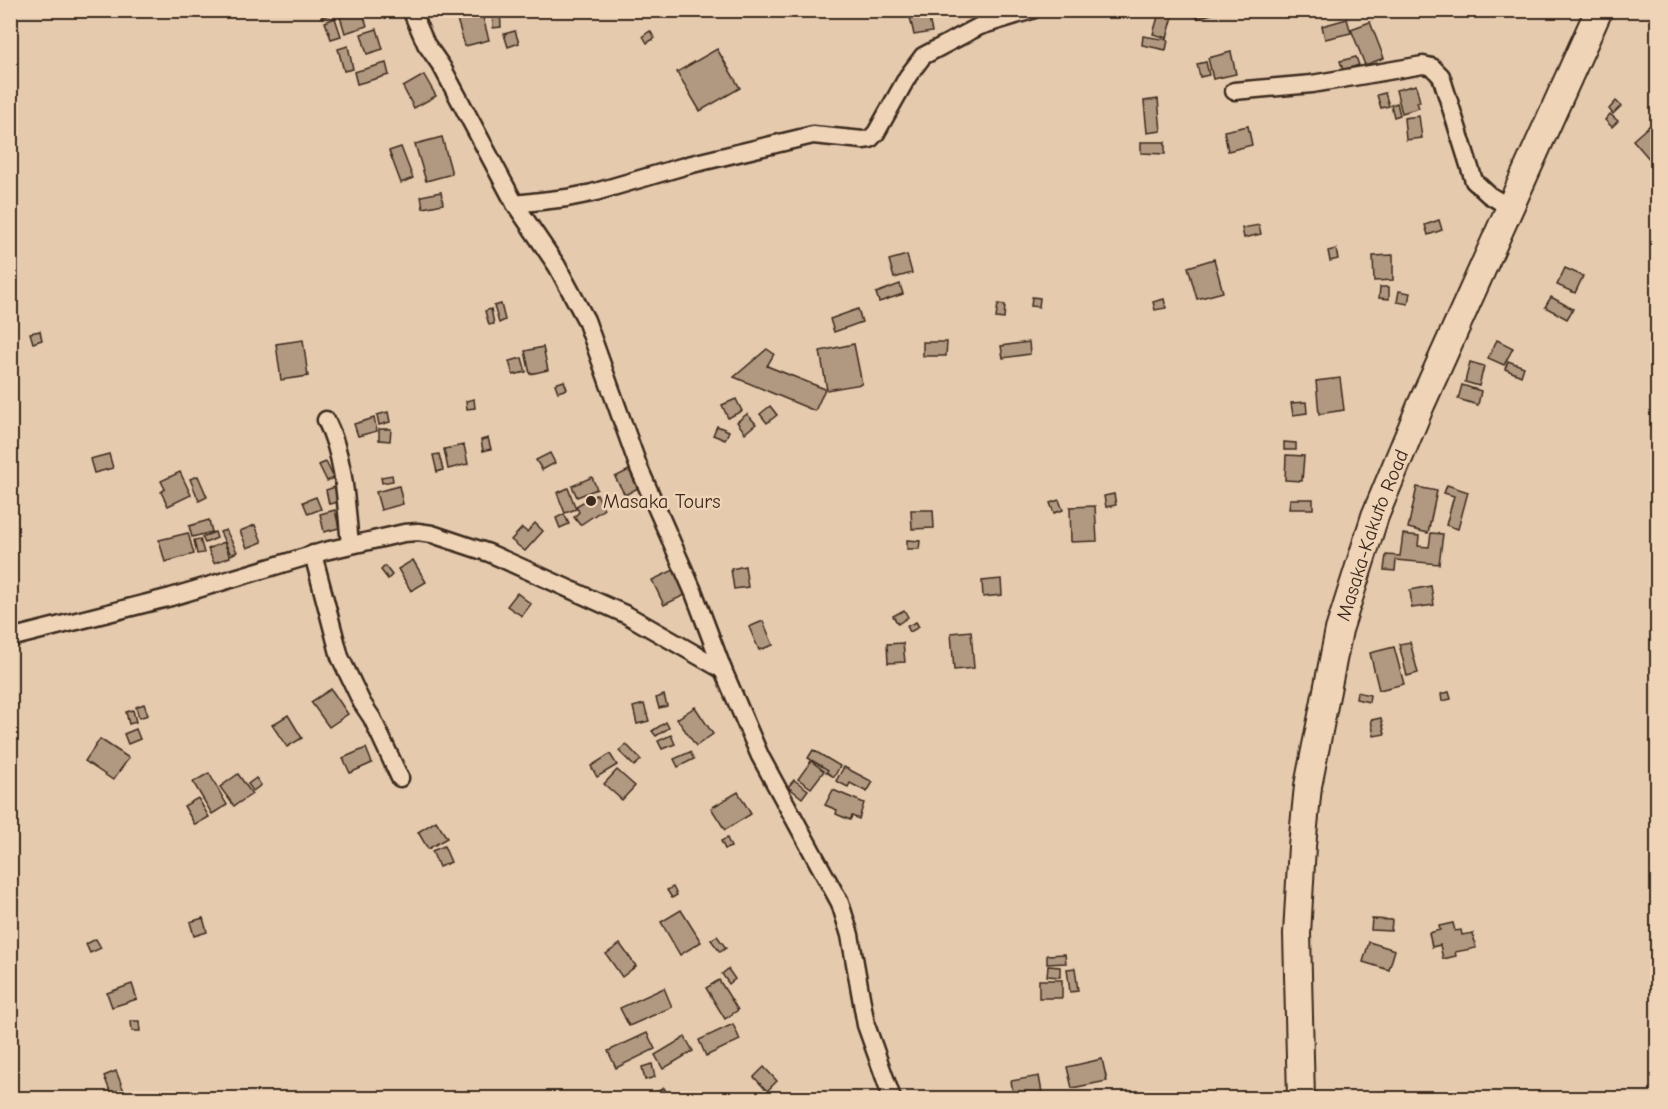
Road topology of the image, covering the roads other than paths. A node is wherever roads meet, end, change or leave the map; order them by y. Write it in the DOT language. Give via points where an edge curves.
graph roads {
  1 [pos="411,10"];
  2 [pos="1032,10"];
  3 [pos="1599,10"];
  4 [pos="1234,91"];
  5 [pos="515,204"];
  6 [pos="1509,207"];
  7 [pos="326,420"];
  8 [pos="350,545"];
  9 [pos="313,554"];
  10 [pos="10,638"];
  11 [pos="723,670"];
  12 [pos="400,778"];
  13 [pos="892,1098"];
  14 [pos="1301,1098"];
  1 -- 5 [label="street" via="422,37"];
  2 -- 5 [label="street" via="980,26 923,56 870,139 813,135 592,193"];
  3 -- 6 [label="highway, Masaka-Kakuto Road"];
  4 -- 6 [label="street" via="1432,67 1441,76 1474,181"];
  5 -- 11 [label="street" via="557,266 586,320 639,468"];
  6 -- 14 [label="highway, Masaka-Kakuto Road" via="1375,516 1339,630 1308,786 1302,846 1298,934"];
  7 -- 8 [label="street" via="339,460"];
  8 -- 9 [label="street"];
  8 -- 11 [label="street" via="418,531 458,542 627,615"];
  9 -- 10 [label="street" via="171,597"];
  9 -- 12 [label="street" via="340,657"];
  11 -- 13 [label="street" via="760,756 840,903 850,935 866,1025"];
}
